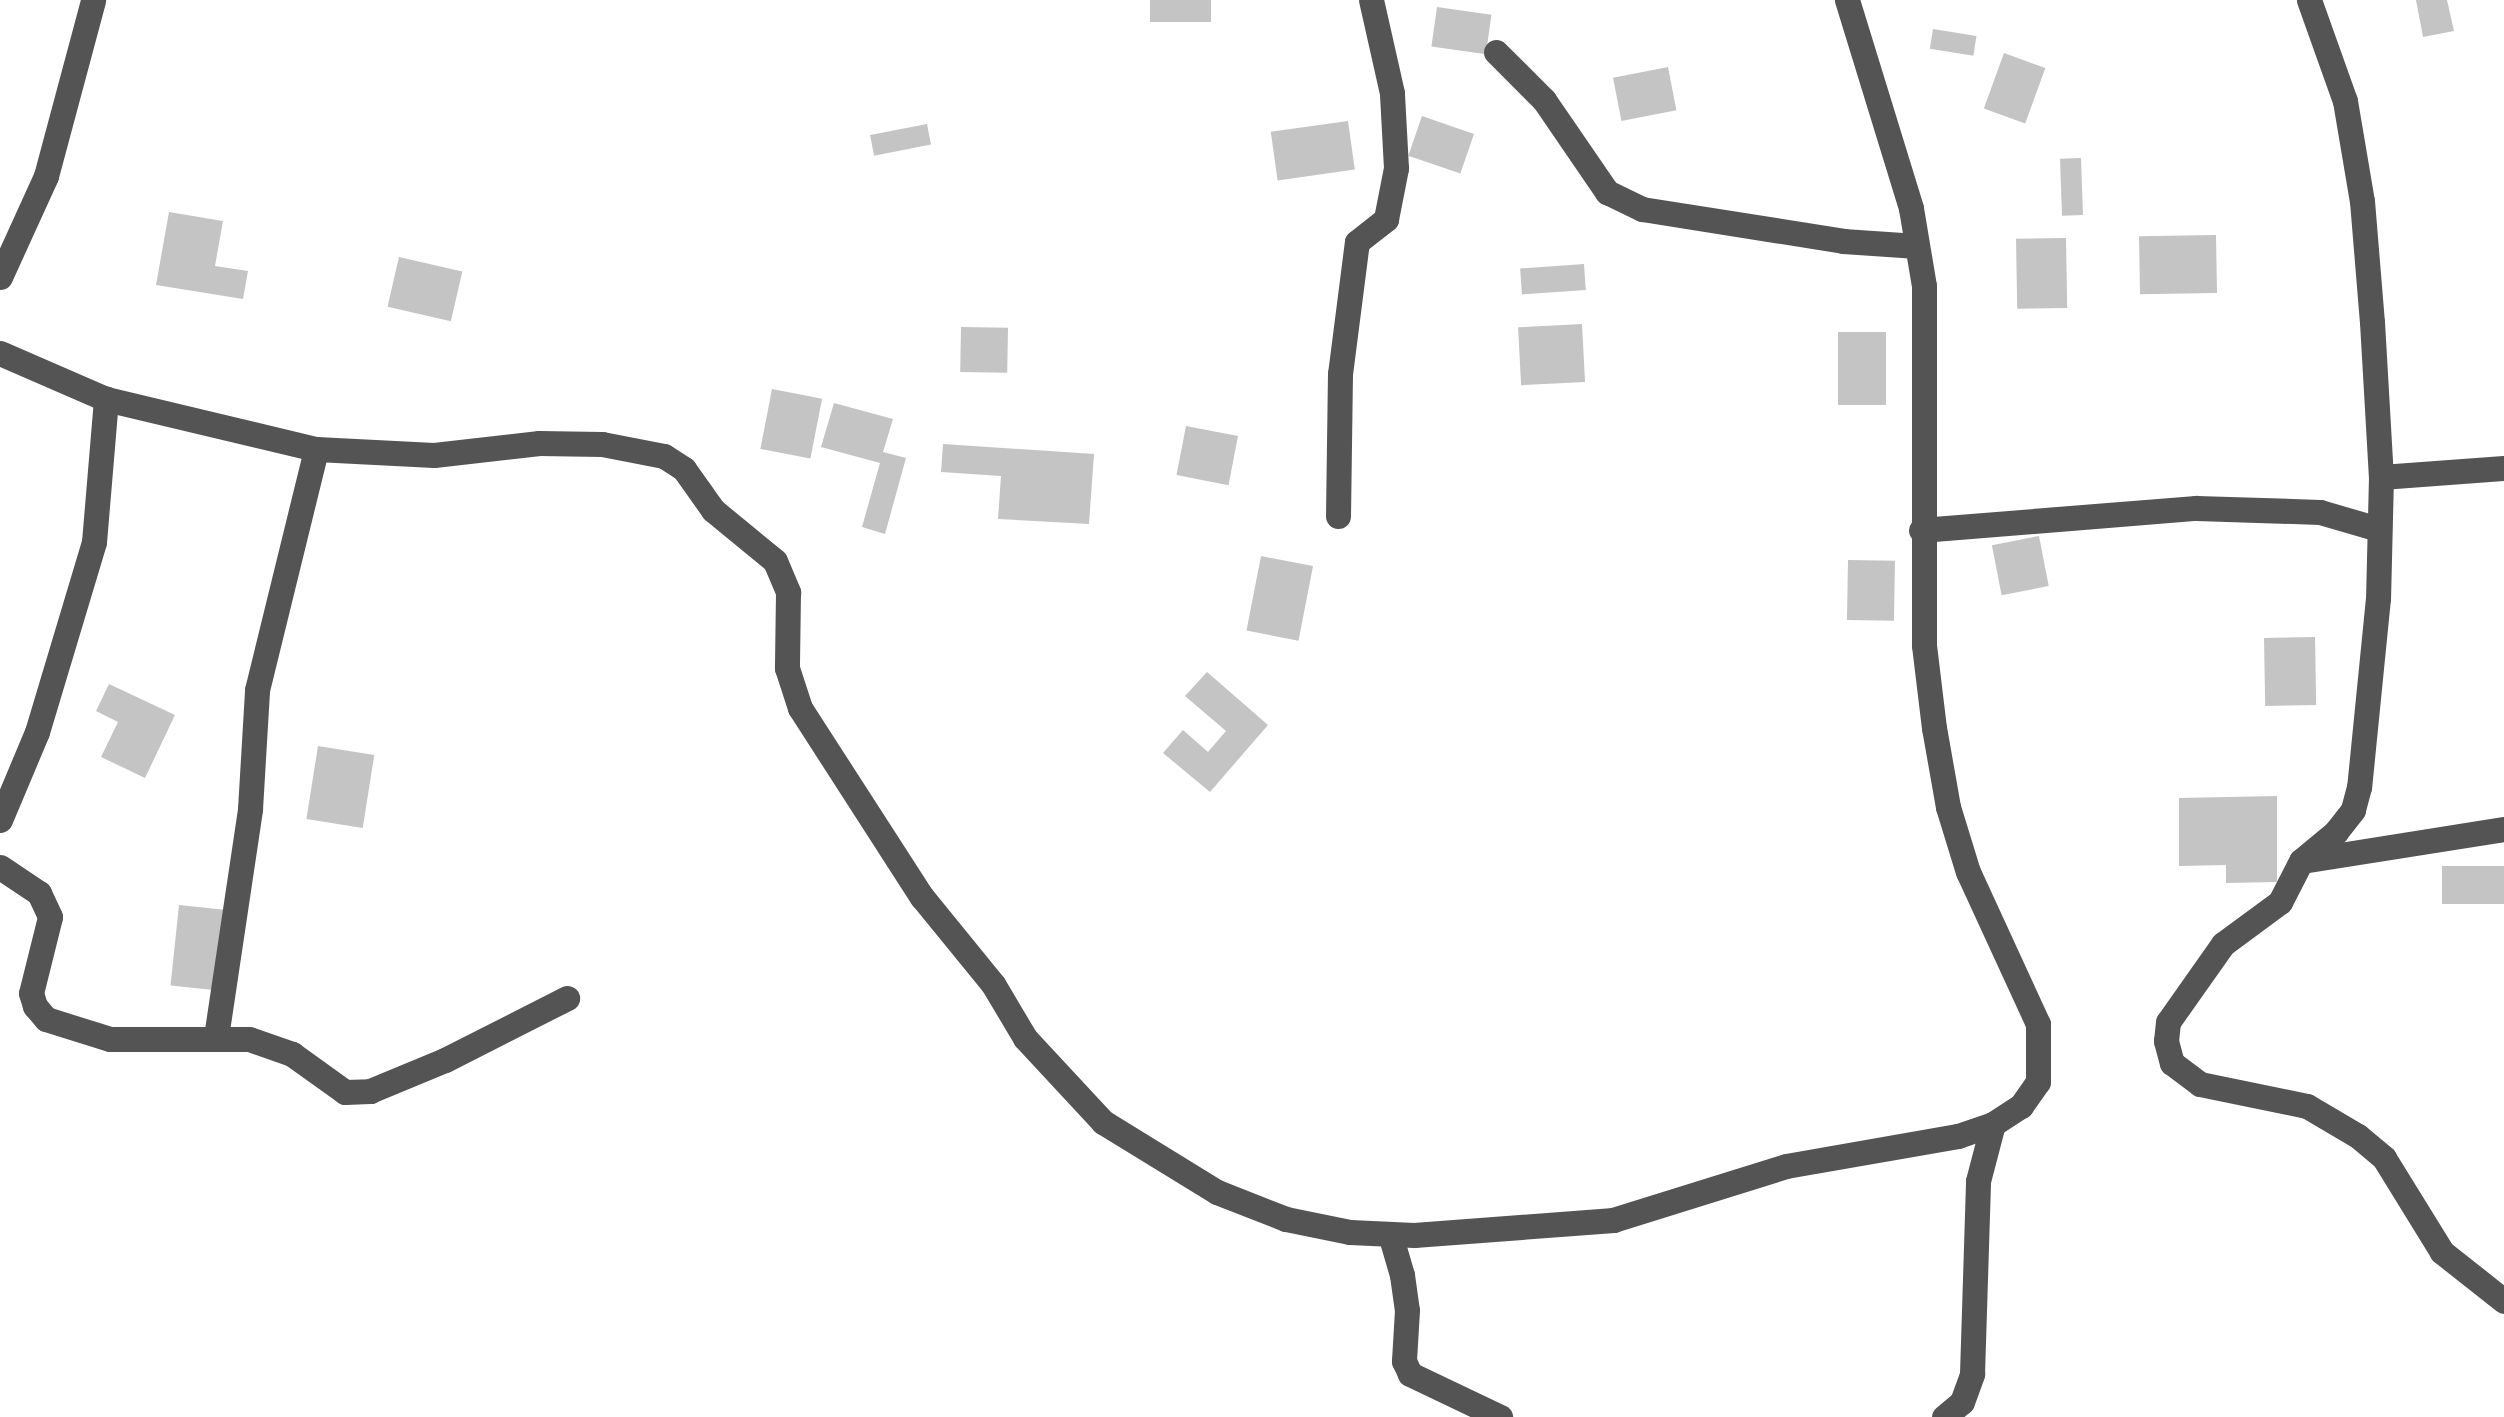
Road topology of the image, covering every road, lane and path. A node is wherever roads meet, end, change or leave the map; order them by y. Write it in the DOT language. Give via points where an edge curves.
graph roads {
  1 [pos="92,0"];
  2 [pos="1371,0"];
  3 [pos="1847,0"];
  4 [pos="2309,0"];
  5 [pos="1496,52"];
  6 [pos="1918,246"];
  7 [pos="0,277"];
  8 [pos="0,354"];
  9 [pos="106,399"];
  10 [pos="316,449"];
  11 [pos="2504,468"];
  12 [pos="2381,477"];
  13 [pos="1338,516"];
  14 [pos="2378,529"];
  15 [pos="1922,530"];
  16 [pos="0,820"];
  17 [pos="2504,829"];
  18 [pos="2302,862"];
  19 [pos="0,867"];
  20 [pos="567,998"];
  21 [pos="216,1036"];
  22 [pos="1993,1124"];
  23 [pos="1390,1234"];
  24 [pos="2504,1300"];
  25 [pos="1500,1417"];
  26 [pos="1944,1417"];
  1 -- 7 [label="street" via="46,176"];
  2 -- 13 [label="street" via="1392,93 1396,168 1386,219 1357,242 1340,374"];
  3 -- 6 [label="street"];
  4 -- 12 [label="street" via="2345,101 2362,201"];
  5 -- 6 [label="street" via="1544,100 1607,192 1642,208 1842,241"];
  6 -- 15 [label="street" via="1924,286"];
  8 -- 9 [label="street"];
  9 -- 10 [label="street"];
  9 -- 16 [label="street" via="94,542 37,732"];
  10 -- 21 [label="street" via="257,690 250,809"];
  10 -- 23 [label="street" via="379,456 602,444 664,456 684,469 714,510 775,560 788,592 787,668 800,708 922,897 1066,1086 1103,1122 1216,1192 1286,1220"];
  11 -- 12 [label="street"];
  12 -- 14 [label="street"];
  14 -- 15 [label="street" via="2320,512 2196,508"];
  14 -- 18 [label="street" via="2378,598 2358,787 2336,832"];
  15 -- 22 [label="street" via="1924,645 1948,807 1968,872 2038,1024 2038,1082 2021,1106"];
  17 -- 18 [label="street"];
  18 -- 24 [label="street" via="2280,902 2223,944 2168,1022 2172,1063 2200,1084 2307,1106 2358,1136 2384,1158 2442,1252"];
  19 -- 21 [label="street" via="47,904 50,917 30,993 46,1019 110,1039"];
  20 -- 21 [label="street" via="370,1091 345,1092 276,1046"];
  22 -- 23 [label="street" via="1786,1166 1613,1220"];
  22 -- 26 [label="street" via="1978,1181 1972,1374 1962,1402"];
  23 -- 25 [label="street" via="1405,1292 1404,1361 1410,1374"];
}
